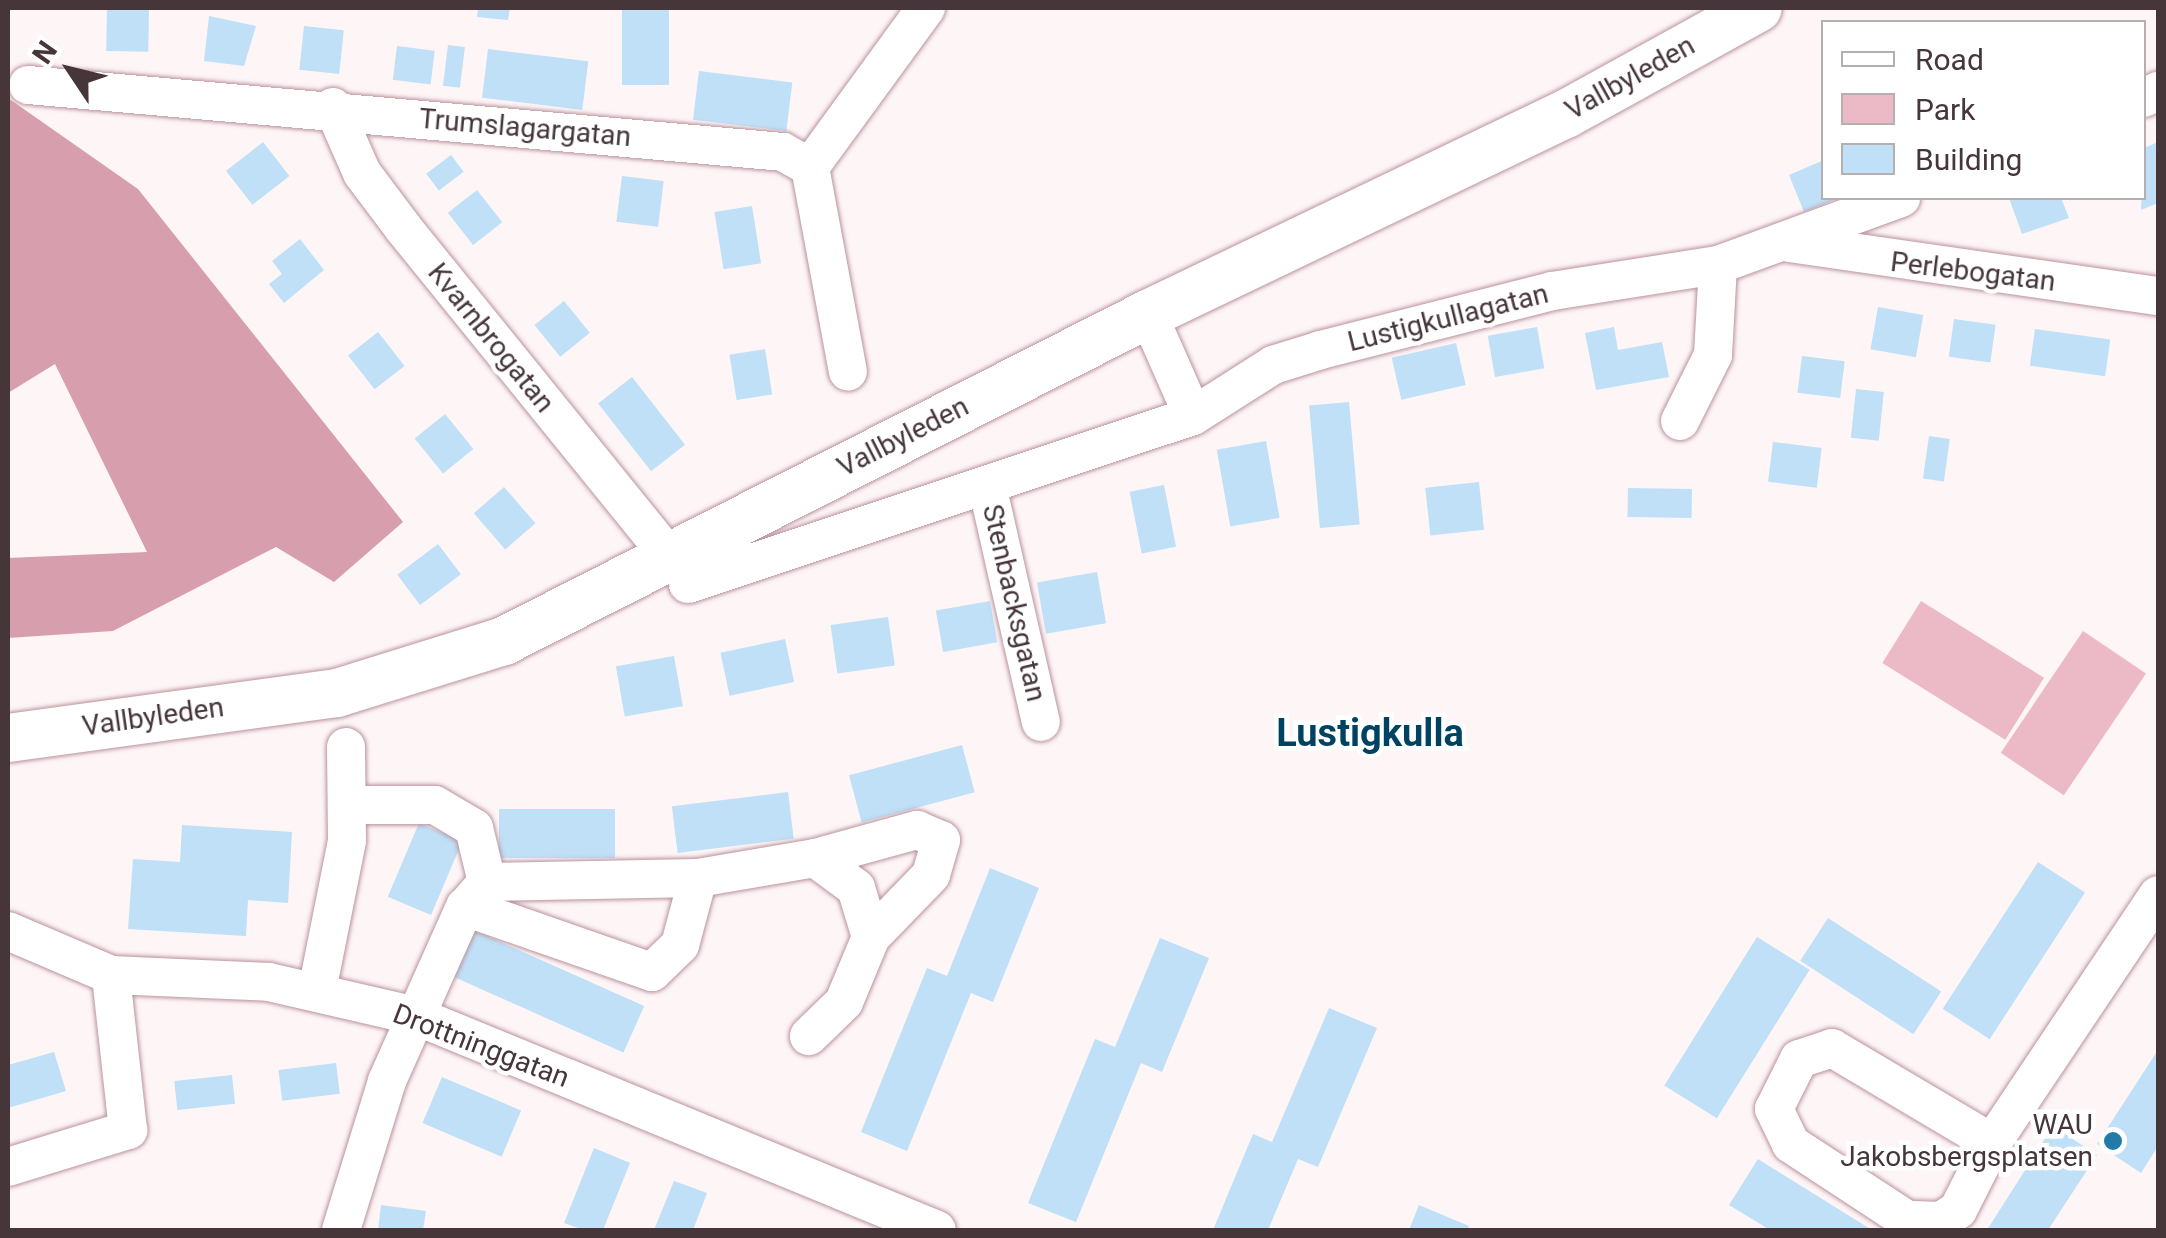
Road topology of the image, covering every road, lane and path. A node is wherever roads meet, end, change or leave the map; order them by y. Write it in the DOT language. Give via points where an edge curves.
graph roads {
  1 [pos="926,8"];
  2 [pos="1758,8"];
  3 [pos="28,85"];
  4 [pos="334,107"];
  5 [pos="810,167"];
  6 [pos="1896,200"];
  7 [pos="1789,244"];
  8 [pos="1718,265"];
  9 [pos="2158,296"];
  10 [pos="1148,314"];
  11 [pos="848,372"];
  12 [pos="1192,416"];
  13 [pos="1680,421"];
  14 [pos="987,484"];
  15 [pos="678,570"];
  16 [pos="1042,722"];
  17 [pos="8,738"];
  18 [pos="346,747"];
  19 [pos="347,804"];
  20 [pos="815,858"];
  21 [pos="698,878"];
  22 [pos="476,895"];
  23 [pos="2157,896"];
  24 [pos="8,932"];
  25 [pos="871,937"];
  26 [pos="111,975"];
  27 [pos="317,991"];
  28 [pos="416,1016"];
  29 [pos="809,1036"];
  30 [pos="1992,1143"];
  31 [pos="8,1167"];
  32 [pos="341,1230"];
  33 [pos="937,1230"];
  1 -- 5 [label="street"];
  2 -- 10 [label="main road, Vallbyleden" via="1566,114"];
  3 -- 4 [label="street, Trumslagargatan"];
  4 -- 5 [label="street, Trumslagargatan" via="761,148"];
  4 -- 15 [label="street, Kvarnbrogatan" via="362,172 404,229"];
  5 -- 11 [label="street"];
  6 -- 7 [label="street, Lustigkullagatan"];
  7 -- 8 [label="street, Lustigkullagatan"];
  7 -- 9 [label="street, Perlebogatan"];
  8 -- 12 [label="street, Lustigkullagatan" via="1552,291 1321,350 1273,365"];
  8 -- 13 [label="street" via="1718,333"];
  10 -- 12 [label="street"];
  10 -- 15 [label="main road, Vallbyleden"];
  12 -- 14 [label="street, Lustigkullagatan"];
  14 -- 15 [label="street, Lustigkullagatan"];
  14 -- 16 [label="street, Stenbacksgatan"];
  15 -- 17 [label="main road, Vallbyleden" via="398,678"];
  18 -- 19 [label="street"];
  19 -- 22 [label="street" via="448,812 474,828"];
  19 -- 27 [label="street"];
  20 -- 21 [label="street"];
  20 -- 25 [label="street" via="856,888"];
  20 -- 25 [label="street" via="917,830 942,840 932,876"];
  21 -- 22 [label="street"];
  21 -- 22 [label="street" via="680,945 652,972"];
  22 -- 28 [label="street"];
  23 -- 30 [label="street"];
  24 -- 26 [label="street, Drottninggatan"];
  25 -- 29 [label="street" via="844,1002"];
  26 -- 27 [label="street, Drottninggatan"];
  26 -- 31 [label="street" via="128,1130"];
  27 -- 28 [label="street, Drottninggatan"];
  28 -- 32 [label="street" via="350,1180"];
  28 -- 33 [label="street, Drottninggatan"];
  30 -- 30 [label="street" via="1958,1210 1941,1221 1907,1220 1790,1144 1774,1109 1798,1060 1832,1048"];
}
